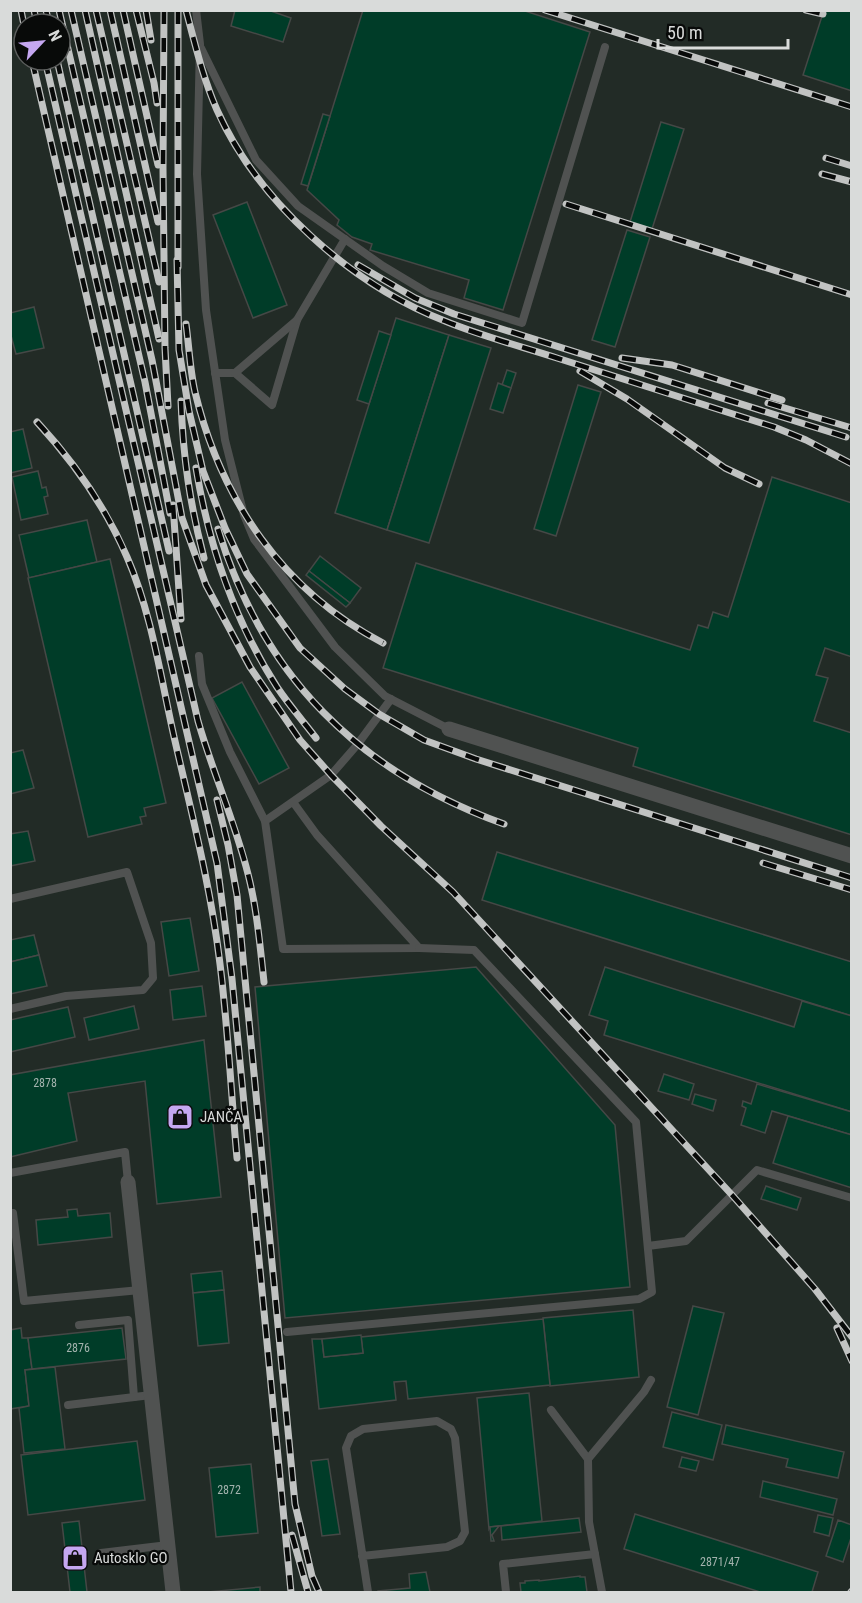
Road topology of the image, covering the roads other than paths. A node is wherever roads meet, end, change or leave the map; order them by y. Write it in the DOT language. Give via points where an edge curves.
graph roads {
  1 [pos="196,10"];
  2 [pos="200,44"];
  3 [pos="605,47"];
  4 [pos="345,239"];
  5 [pos="297,320"];
  6 [pos="215,373"];
  7 [pos="235,373"];
  8 [pos="199,656"];
  9 [pos="391,699"];
  10 [pos="449,729"];
  11 [pos="293,802"];
  12 [pos="265,821"];
  13 [pos="852,856"];
  14 [pos="10,899"];
  15 [pos="419,948"];
  16 [pos="10,1009"];
  17 [pos="10,1173"];
  18 [pos="128,1182"];
  19 [pos="852,1198"];
  20 [pos="13,1213"];
  21 [pos="648,1246"];
  22 [pos="140,1290"];
  23 [pos="79,1325"];
  24 [pos="287,1332"];
  25 [pos="651,1380"];
  26 [pos="151,1395"];
  27 [pos="134,1397"];
  28 [pos="68,1405"];
  29 [pos="551,1410"];
  30 [pos="588,1459"];
  31 [pos="168,1545"];
  32 [pos="101,1553"];
  33 [pos="595,1554"];
  34 [pos="362,1556"];
  35 [pos="173,1593"];
  36 [pos="368,1593"];
  37 [pos="506,1593"];
  38 [pos="602,1593"];
  1 -- 2 [label="lane"];
  2 -- 4 [label="lane" via="256,160 298,206"];
  2 -- 6 [label="lane" via="197,174 206,310"];
  3 -- 4 [label="lane" via="522,323 428,293"];
  4 -- 5 [label="lane"];
  5 -- 7 [label="lane"];
  5 -- 7 [label="lane" via="272,405"];
  6 -- 7 [label="lane"];
  6 -- 9 [label="lane" via="225,440 254,539 335,646"];
  8 -- 12 [label="lane" via="202,684"];
  9 -- 10 [label="lane"];
  9 -- 11 [label="lane" via="331,775"];
  10 -- 13 [label="street"];
  11 -- 12 [label="lane"];
  11 -- 15 [label="lane" via="317,835"];
  12 -- 15 [label="lane" via="283,949"];
  14 -- 16 [label="lane" via="127,872 151,943 153,978 143,990 66,996"];
  15 -- 21 [label="lane" via="474,950 636,1122"];
  17 -- 18 [label="lane" via="125,1152"];
  18 -- 22 [label="street"];
  19 -- 21 [label="lane" via="757,1170 686,1241"];
  20 -- 22 [label="lane" via="24,1301"];
  21 -- 24 [label="lane" via="652,1292 639,1299"];
  22 -- 26 [label="street"];
  23 -- 27 [label="lane" via="128,1320"];
  25 -- 30 [label="lane"];
  26 -- 27 [label="lane"];
  26 -- 31 [label="street"];
  27 -- 28 [label="lane"];
  29 -- 30 [label="lane"];
  30 -- 33 [label="lane" via="589,1522"];
  31 -- 32 [label="lane"];
  31 -- 35 [label="street"];
  33 -- 37 [label="lane" via="503,1564"];
  33 -- 38 [label="lane"];
  34 -- 34 [label="lane" via="346,1448 351,1436 363,1429 437,1421 451,1429 465,1532 460,1541 447,1547"];
  34 -- 36 [label="lane"];
}
